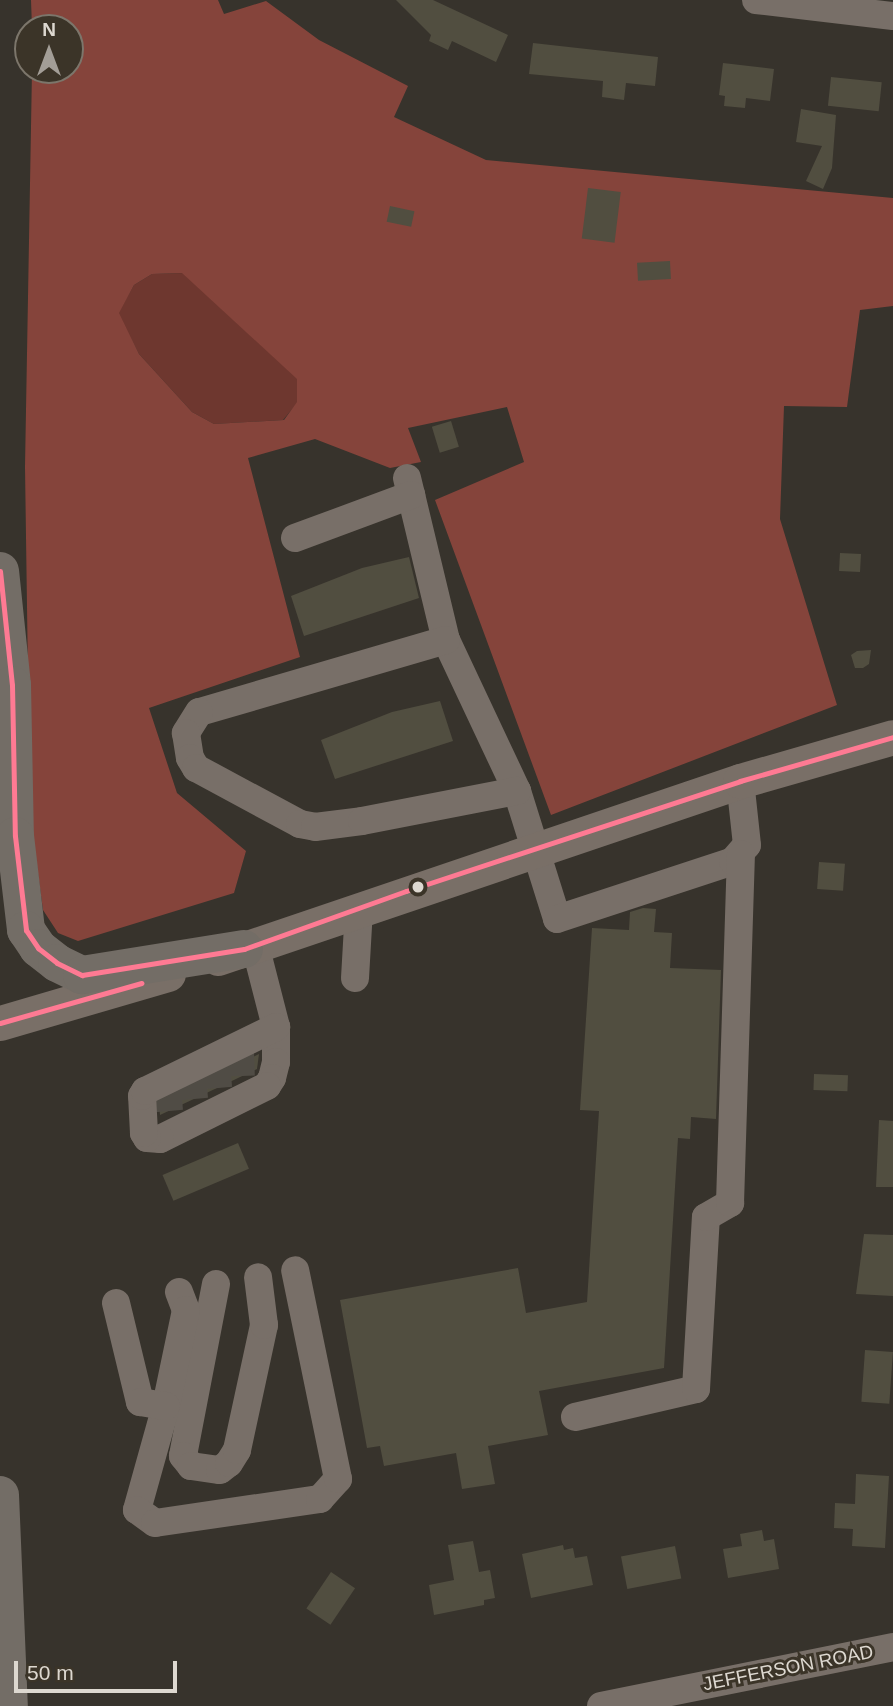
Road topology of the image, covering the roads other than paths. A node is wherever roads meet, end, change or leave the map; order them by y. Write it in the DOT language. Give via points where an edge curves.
graph roads {
  1 [pos="769,1"];
  2 [pos="821,4"];
  3 [pos="893,16"];
  4 [pos="295,538"];
  5 [pos="0,570"];
  6 [pos="446,640"];
  7 [pos="893,737"];
  8 [pos="740,780"];
  9 [pos="517,791"];
  10 [pos="534,849"];
  11 [pos="741,854"];
  12 [pos="359,908"];
  13 [pos="250,947"];
  14 [pos="355,978"];
  15 [pos="0,1023"];
  16 [pos="276,1027"];
  17 [pos="295,1270"];
  18 [pos="258,1277"];
  19 [pos="216,1284"];
  20 [pos="179,1292"];
  21 [pos="116,1303"];
  22 [pos="166,1406"];
  23 [pos="575,1418"];
  24 [pos="0,1495"];
  25 [pos="893,1647"];
  26 [pos="9,1706"];
  27 [pos="601,1706"];
  1 -- 2 [label="street"];
  2 -- 3 [label="street"];
  4 -- 6 [label="street" via="409,487"];
  5 -- 13 [label="highway" via="12,685 15,836 26,930 38,948 82,975"];
  6 -- 9 [label="street"];
  6 -- 9 [label="street" via="199,712 186,733 190,758 196,768 300,824 315,827"];
  7 -- 8 [label="main road"];
  8 -- 10 [label="main road"];
  8 -- 11 [label="street" via="747,845"];
  9 -- 10 [label="street"];
  10 -- 11 [label="street" via="557,919 733,861"];
  10 -- 12 [label="main road"];
  11 -- 23 [label="street" via="730,1203 706,1217 696,1389"];
  12 -- 13 [label="main road"];
  12 -- 14 [label="street"];
  13 -- 15 [label="main road"];
  13 -- 16 [label="street"];
  16 -- 16 [label="street" via="276,1062 267,1086 205,1085"];
  17 -- 22 [label="street" via="338,1479 320,1499 155,1523 137,1510"];
  18 -- 19 [label="street" via="264,1325 237,1450 220,1470 191,1466 183,1456"];
  20 -- 22 [label="street" via="186,1310"];
  21 -- 22 [label="street" via="140,1402"];
  24 -- 26 [label="highway"];
  25 -- 27 [label="street, JEFFERSON ROAD"];
}
